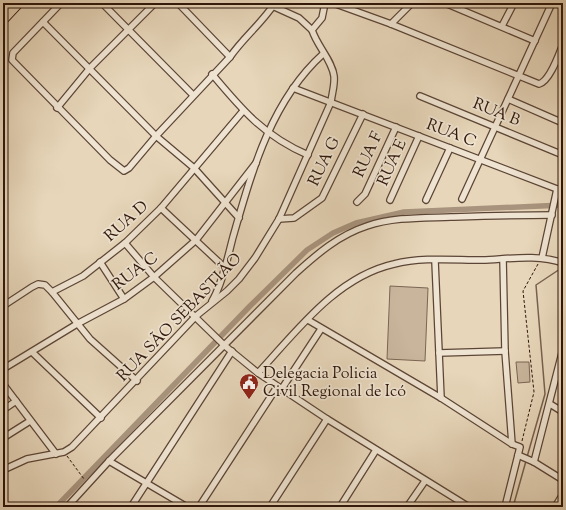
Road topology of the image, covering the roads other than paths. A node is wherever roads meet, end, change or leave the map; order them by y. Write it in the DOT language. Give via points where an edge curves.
graph roads {
  1 [pos="18,3"];
  2 [pos="61,3"];
  3 [pos="102,3"];
  4 [pos="156,3"];
  5 [pos="178,3"];
  6 [pos="266,3"];
  7 [pos="325,3"];
  8 [pos="333,3"];
  9 [pos="412,3"];
  10 [pos="444,3"];
  11 [pos="514,3"];
  12 [pos="552,3"];
  13 [pos="560,3"];
  14 [pos="563,4"];
  15 [pos="274,5"];
  16 [pos="3,19"];
  17 [pos="43,22"];
  18 [pos="391,24"];
  19 [pos="502,26"];
  20 [pos="129,29"];
  21 [pos="312,30"];
  22 [pos="535,40"];
  23 [pos="563,44"];
  24 [pos="324,54"];
  25 [pos="230,57"];
  26 [pos="90,68"];
  27 [pos="212,74"];
  28 [pos="519,76"];
  29 [pos="293,88"];
  30 [pos="193,95"];
  31 [pos="420,96"];
  32 [pos="508,99"];
  33 [pos="331,102"];
  34 [pos="57,108"];
  35 [pos="243,111"];
  36 [pos="363,114"];
  37 [pos="563,123"];
  38 [pos="494,126"];
  39 [pos="396,127"];
  40 [pos="268,133"];
  41 [pos="156,136"];
  42 [pos="419,136"];
  43 [pos="450,148"];
  44 [pos="308,155"];
  45 [pos="563,155"];
  46 [pos="480,160"];
  47 [pos="256,163"];
  48 [pos="194,168"];
  49 [pos="560,189"];
  50 [pos="462,199"];
  51 [pos="390,200"];
  52 [pos="426,200"];
  53 [pos="357,202"];
  54 [pos="224,204"];
  55 [pos="161,208"];
  56 [pos="552,213"];
  57 [pos="238,218"];
  58 [pos="279,219"];
  59 [pos="196,240"];
  60 [pos="126,243"];
  61 [pos="542,258"];
  62 [pos="503,259"];
  63 [pos="434,260"];
  64 [pos="100,262"];
  65 [pos="563,264"];
  66 [pos="224,267"];
  67 [pos="154,277"];
  68 [pos="52,292"];
  69 [pos="124,299"];
  70 [pos="210,305"];
  71 [pos="3,306"];
  72 [pos="196,316"];
  73 [pos="308,320"];
  74 [pos="77,324"];
  75 [pos="321,328"];
  76 [pos="224,344"];
  77 [pos="563,349"];
  78 [pos="232,351"];
  79 [pos="506,351"];
  80 [pos="32,352"];
  81 [pos="439,353"];
  82 [pos="3,369"];
  83 [pos="258,373"];
  84 [pos="137,380"];
  85 [pos="3,384"];
  86 [pos="279,389"];
  87 [pos="441,398"];
  88 [pos="16,401"];
  89 [pos="550,404"];
  90 [pos="3,410"];
  91 [pos="563,412"];
  92 [pos="101,418"];
  93 [pos="327,419"];
  94 [pos="30,421"];
  95 [pos="3,438"];
  96 [pos="512,444"];
  97 [pos="376,450"];
  98 [pos="56,454"];
  99 [pos="520,456"];
  100 [pos="109,461"];
  101 [pos="532,461"];
  102 [pos="3,470"];
  103 [pos="563,480"];
  104 [pos="424,481"];
  105 [pos="147,483"];
  106 [pos="563,494"];
  107 [pos="67,507"];
  108 [pos="131,507"];
  109 [pos="187,507"];
  110 [pos="199,507"];
  111 [pos="270,507"];
  112 [pos="340,507"];
  113 [pos="408,507"];
  114 [pos="469,507"];
  115 [pos="505,507"];
  116 [pos="555,507"];
  1 -- 16 [label="highway"];
  2 -- 17 [label="street"];
  3 -- 20 [label="street"];
  4 -- 20 [label="street"];
  5 -- 25 [label="street"];
  6 -- 15 [label="street"];
  7 -- 21 [label="street" via="322,18"];
  8 -- 18 [label="street"];
  9 -- 18 [label="street"];
  10 -- 19 [label="street"];
  11 -- 19 [label="street"];
  12 -- 22 [label="street"];
  13 -- 14 [label="street"];
  15 -- 21 [label="street" via="299,18"];
  15 -- 25 [label="street"];
  17 -- 26 [label="street"];
  17 -- 34 [label="street" via="13,53 12,60"];
  18 -- 28 [label="street"];
  19 -- 22 [label="street"];
  20 -- 26 [label="street"];
  20 -- 30 [label="street"];
  21 -- 24 [label="street, RUA SÃO SEBASTIÃO"];
  22 -- 28 [label="street"];
  23 -- 28 [label="street" via="542,83"];
  24 -- 29 [label="street" via="305,71"];
  24 -- 33 [label="street, RUA SÃO SEBASTIÃO" via="333,71"];
  25 -- 27 [label="street"];
  26 -- 34 [label="street"];
  26 -- 41 [label="street"];
  27 -- 30 [label="street"];
  27 -- 35 [label="street"];
  28 -- 32 [label="street"];
  29 -- 33 [label="street, RUA C"];
  29 -- 40 [label="street"];
  30 -- 41 [label="street"];
  31 -- 38 [label="street, RUA B"];
  32 -- 37 [label="street"];
  32 -- 38 [label="street"];
  33 -- 36 [label="street, RUA C"];
  33 -- 44 [label="street, RUA SÃO SEBASTIÃO"];
  34 -- 41 [label="street" via="124,171"];
  35 -- 40 [label="street"];
  35 -- 48 [label="street, RUA D"];
  36 -- 39 [label="street, RUA C"];
  36 -- 58 [label="street, RUA G" via="322,198 294,218"];
  38 -- 45 [label="street, RUA B"];
  38 -- 46 [label="street"];
  39 -- 42 [label="street, RUA C"];
  39 -- 53 [label="street, RUA F" via="365,194"];
  40 -- 44 [label="street"];
  40 -- 47 [label="street"];
  41 -- 48 [label="street"];
  42 -- 43 [label="street, RUA C"];
  42 -- 51 [label="street, RUA E"];
  43 -- 46 [label="street, RUA C"];
  43 -- 52 [label="street"];
  44 -- 58 [label="street, RUA SÃO SEBASTIÃO"];
  46 -- 49 [label="street, RUA C"];
  46 -- 50 [label="street"];
  47 -- 54 [label="street, RUA C"];
  47 -- 57 [label="street"];
  48 -- 54 [label="street"];
  48 -- 55 [label="street, RUA D"];
  49 -- 56 [label="street"];
  54 -- 57 [label="street"];
  54 -- 59 [label="street, RUA C"];
  55 -- 59 [label="street"];
  55 -- 60 [label="street, RUA D"];
  56 -- 61 [label="street"];
  56 -- 76 [label="street" via="423,218 384,222 362,228 315,256"];
  57 -- 66 [label="street"];
  58 -- 70 [label="street, RUA SÃO SEBASTIÃO" via="265,245 239,279"];
  59 -- 66 [label="street"];
  59 -- 67 [label="street, RUA C"];
  60 -- 64 [label="street, RUA D"];
  60 -- 67 [label="street"];
  61 -- 62 [label="street"];
  61 -- 65 [label="street"];
  62 -- 63 [label="street"];
  62 -- 79 [label="street"];
  63 -- 73 [label="street" via="410,261 376,270 346,285"];
  63 -- 81 [label="street"];
  64 -- 68 [label="street, RUA D" via="83,276"];
  64 -- 69 [label="street"];
  66 -- 70 [label="street"];
  67 -- 69 [label="street, RUA C"];
  67 -- 72 [label="street"];
  68 -- 71 [label="street" via="45,285 38,284"];
  68 -- 74 [label="street"];
  69 -- 74 [label="street, RUA C"];
  70 -- 72 [label="street, RUA SÃO SEBASTIÃO"];
  72 -- 76 [label="street"];
  72 -- 84 [label="street, RUA SÃO SEBASTIÃO"];
  73 -- 75 [label="street"];
  73 -- 83 [label="street"];
  74 -- 80 [label="street, RUA C"];
  74 -- 84 [label="street" via="90,339"];
  75 -- 86 [label="street"];
  75 -- 87 [label="street"];
  76 -- 78 [label="street"];
  76 -- 100 [label="street"];
  77 -- 89 [label="street"];
  78 -- 83 [label="street"];
  78 -- 105 [label="street"];
  79 -- 81 [label="street"];
  79 -- 96 [label="street"];
  80 -- 82 [label="street, RUA C"];
  80 -- 92 [label="street"];
  81 -- 87 [label="street"];
  83 -- 86 [label="street"];
  84 -- 92 [label="street, RUA SÃO SEBASTIÃO"];
  85 -- 88 [label="street"];
  86 -- 93 [label="street"];
  86 -- 110 [label="street"];
  87 -- 96 [label="street"];
  88 -- 90 [label="street"];
  88 -- 94 [label="street"];
  89 -- 91 [label="street"];
  89 -- 101 [label="street"];
  92 -- 98 [label="street, RUA SÃO SEBASTIÃO" via="81,440 64,452"];
  93 -- 97 [label="street"];
  93 -- 111 [label="street"];
  94 -- 95 [label="street"];
  94 -- 98 [label="street"];
  96 -- 99 [label="street" via="520,447"];
  97 -- 104 [label="street"];
  97 -- 112 [label="street"];
  98 -- 102 [label="street, RUA SÃO SEBASTIÃO" via="27,459"];
  99 -- 101 [label="street"];
  99 -- 115 [label="street"];
  100 -- 105 [label="street"];
  100 -- 107 [label="street"];
  101 -- 103 [label="street"];
  104 -- 113 [label="street"];
  104 -- 114 [label="street"];
  105 -- 108 [label="street"];
  105 -- 109 [label="street"];
  106 -- 116 [label="street"];
}
